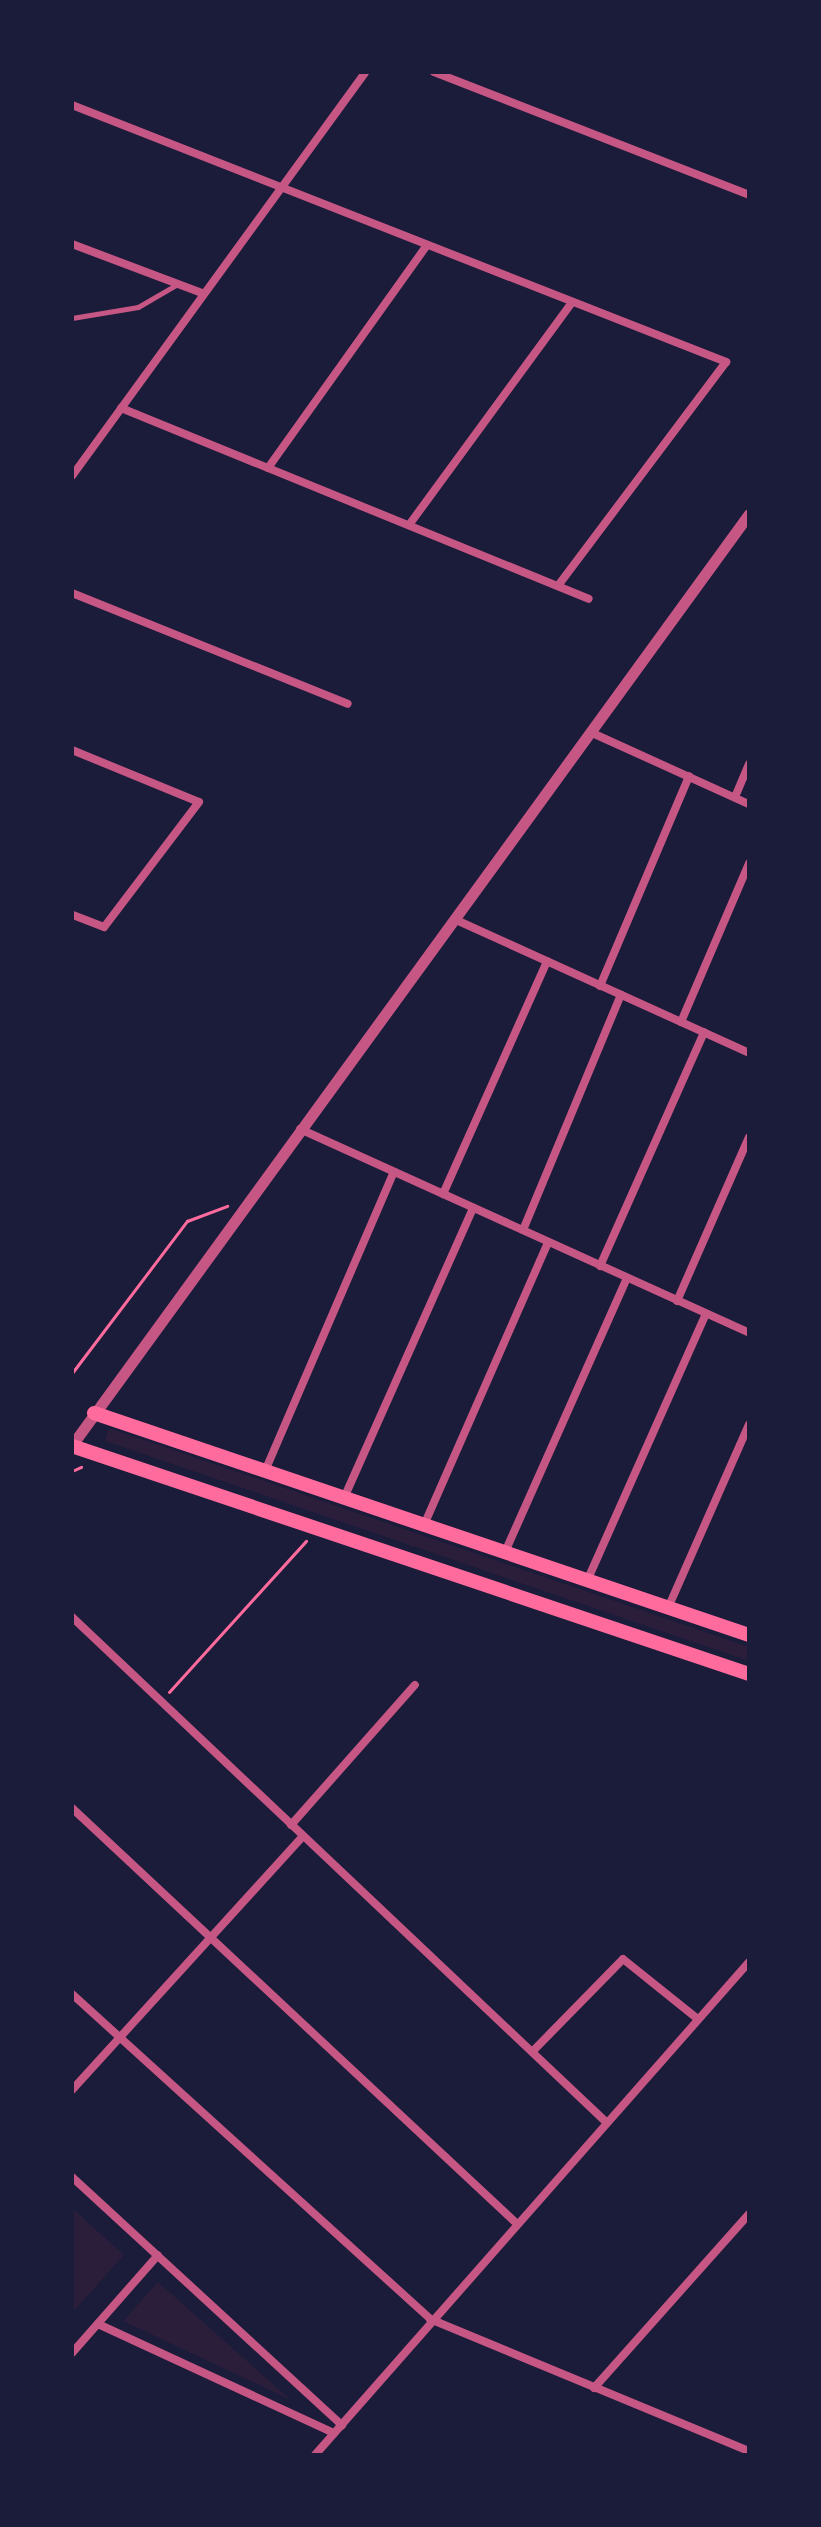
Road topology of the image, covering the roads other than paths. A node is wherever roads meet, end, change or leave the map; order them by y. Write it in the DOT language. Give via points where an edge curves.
graph roads {
  1 [pos="365,72"];
  2 [pos="434,72"];
  3 [pos="72,105"];
  4 [pos="282,187"];
  5 [pos="749,195"];
  6 [pos="72,244"];
  7 [pos="427,245"];
  8 [pos="177,284"];
  9 [pos="204,294"];
  10 [pos="572,302"];
  11 [pos="72,318"];
  12 [pos="121,408"];
  13 [pos="268,468"];
  14 [pos="72,476"];
  15 [pos="748,519"];
  16 [pos="409,525"];
  17 [pos="558,586"];
  18 [pos="72,593"];
  19 [pos="589,599"];
  20 [pos="348,704"];
  21 [pos="590,732"];
  22 [pos="72,750"];
  23 [pos="749,764"];
  24 [pos="689,776"];
  25 [pos="735,797"];
  26 [pos="749,804"];
  27 [pos="749,863"];
  28 [pos="72,915"];
  29 [pos="454,919"];
  30 [pos="547,961"];
  31 [pos="600,986"];
  32 [pos="621,995"];
  33 [pos="681,1022"];
  34 [pos="704,1032"];
  35 [pos="749,1053"];
  36 [pos="300,1129"];
  37 [pos="749,1137"];
  38 [pos="394,1172"];
  39 [pos="443,1194"];
  40 [pos="473,1208"];
  41 [pos="523,1230"];
  42 [pos="548,1242"];
  43 [pos="600,1266"];
  44 [pos="627,1278"];
  45 [pos="677,1301"];
  46 [pos="706,1314"];
  47 [pos="749,1333"];
  48 [pos="94,1413"];
  49 [pos="749,1424"];
  50 [pos="72,1445"];
  51 [pos="265,1471"];
  52 [pos="344,1498"];
  53 [pos="424,1525"];
  54 [pos="505,1552"];
  55 [pos="587,1581"];
  56 [pos="668,1608"];
  57 [pos="72,1617"];
  58 [pos="749,1634"];
  59 [pos="749,1674"];
  60 [pos="415,1685"];
  61 [pos="72,1808"];
  62 [pos="291,1825"];
  63 [pos="303,1836"];
  64 [pos="211,1938"];
  65 [pos="748,1966"];
  66 [pos="72,1994"];
  67 [pos="698,2019"];
  68 [pos="120,2038"];
  69 [pos="532,2052"];
  70 [pos="72,2090"];
  71 [pos="606,2122"];
  72 [pos="72,2177"];
  73 [pos="749,2214"];
  74 [pos="515,2222"];
  75 [pos="158,2255"];
  76 [pos="430,2319"];
  77 [pos="98,2324"];
  78 [pos="72,2353"];
  79 [pos="594,2388"];
  80 [pos="342,2425"];
  81 [pos="334,2433"];
  82 [pos="749,2451"];
  83 [pos="315,2455"];
  1 -- 4 [label="street"];
  2 -- 5 [label="street"];
  3 -- 4 [label="street"];
  4 -- 7 [label="street"];
  4 -- 9 [label="street"];
  6 -- 8 [label="street"];
  7 -- 10 [label="street"];
  7 -- 13 [label="street"];
  8 -- 9 [label="street"];
  8 -- 11 [label="lane" via="138,307"];
  9 -- 12 [label="street"];
  10 -- 16 [label="street"];
  10 -- 17 [label="street" via="726,362"];
  12 -- 13 [label="street"];
  12 -- 14 [label="street"];
  13 -- 16 [label="street"];
  15 -- 21 [label="street"];
  16 -- 17 [label="street"];
  17 -- 19 [label="street"];
  18 -- 20 [label="street"];
  21 -- 24 [label="street"];
  21 -- 29 [label="street"];
  22 -- 28 [label="street" via="199,802 104,927"];
  23 -- 25 [label="street"];
  24 -- 25 [label="street"];
  24 -- 31 [label="street"];
  25 -- 26 [label="street"];
  27 -- 33 [label="street"];
  29 -- 30 [label="street"];
  29 -- 36 [label="street"];
  30 -- 31 [label="street"];
  30 -- 39 [label="street"];
  31 -- 32 [label="street"];
  32 -- 33 [label="street"];
  32 -- 41 [label="street"];
  33 -- 34 [label="street"];
  34 -- 35 [label="street"];
  34 -- 43 [label="street"];
  36 -- 38 [label="street"];
  36 -- 48 [label="street"];
  37 -- 45 [label="street"];
  38 -- 39 [label="street"];
  38 -- 51 [label="street"];
  39 -- 40 [label="street"];
  40 -- 41 [label="street"];
  40 -- 52 [label="street"];
  41 -- 42 [label="street"];
  42 -- 43 [label="street"];
  42 -- 53 [label="street"];
  43 -- 44 [label="street"];
  44 -- 45 [label="street"];
  44 -- 54 [label="street"];
  45 -- 46 [label="street"];
  46 -- 47 [label="street"];
  46 -- 55 [label="street"];
  48 -- 50 [label="street"];
  48 -- 51 [label="main road"];
  49 -- 56 [label="street"];
  50 -- 59 [label="main road"];
  51 -- 52 [label="main road"];
  52 -- 53 [label="main road"];
  53 -- 54 [label="main road"];
  54 -- 55 [label="main road"];
  55 -- 56 [label="main road"];
  56 -- 58 [label="main road"];
  57 -- 62 [label="street"];
  60 -- 62 [label="street"];
  61 -- 64 [label="street"];
  62 -- 63 [label="street"];
  63 -- 64 [label="street"];
  63 -- 69 [label="street"];
  64 -- 68 [label="street"];
  64 -- 74 [label="street"];
  65 -- 67 [label="street"];
  66 -- 68 [label="street"];
  67 -- 69 [label="street" via="623,1959"];
  67 -- 71 [label="street"];
  68 -- 70 [label="street"];
  68 -- 76 [label="street"];
  69 -- 71 [label="street"];
  71 -- 74 [label="street"];
  72 -- 75 [label="street"];
  73 -- 79 [label="street"];
  74 -- 76 [label="street"];
  75 -- 77 [label="street"];
  75 -- 80 [label="street"];
  76 -- 79 [label="street"];
  76 -- 80 [label="street"];
  77 -- 78 [label="street"];
  77 -- 81 [label="street"];
  79 -- 82 [label="street"];
  80 -- 81 [label="street"];
  81 -- 83 [label="street"];
}
